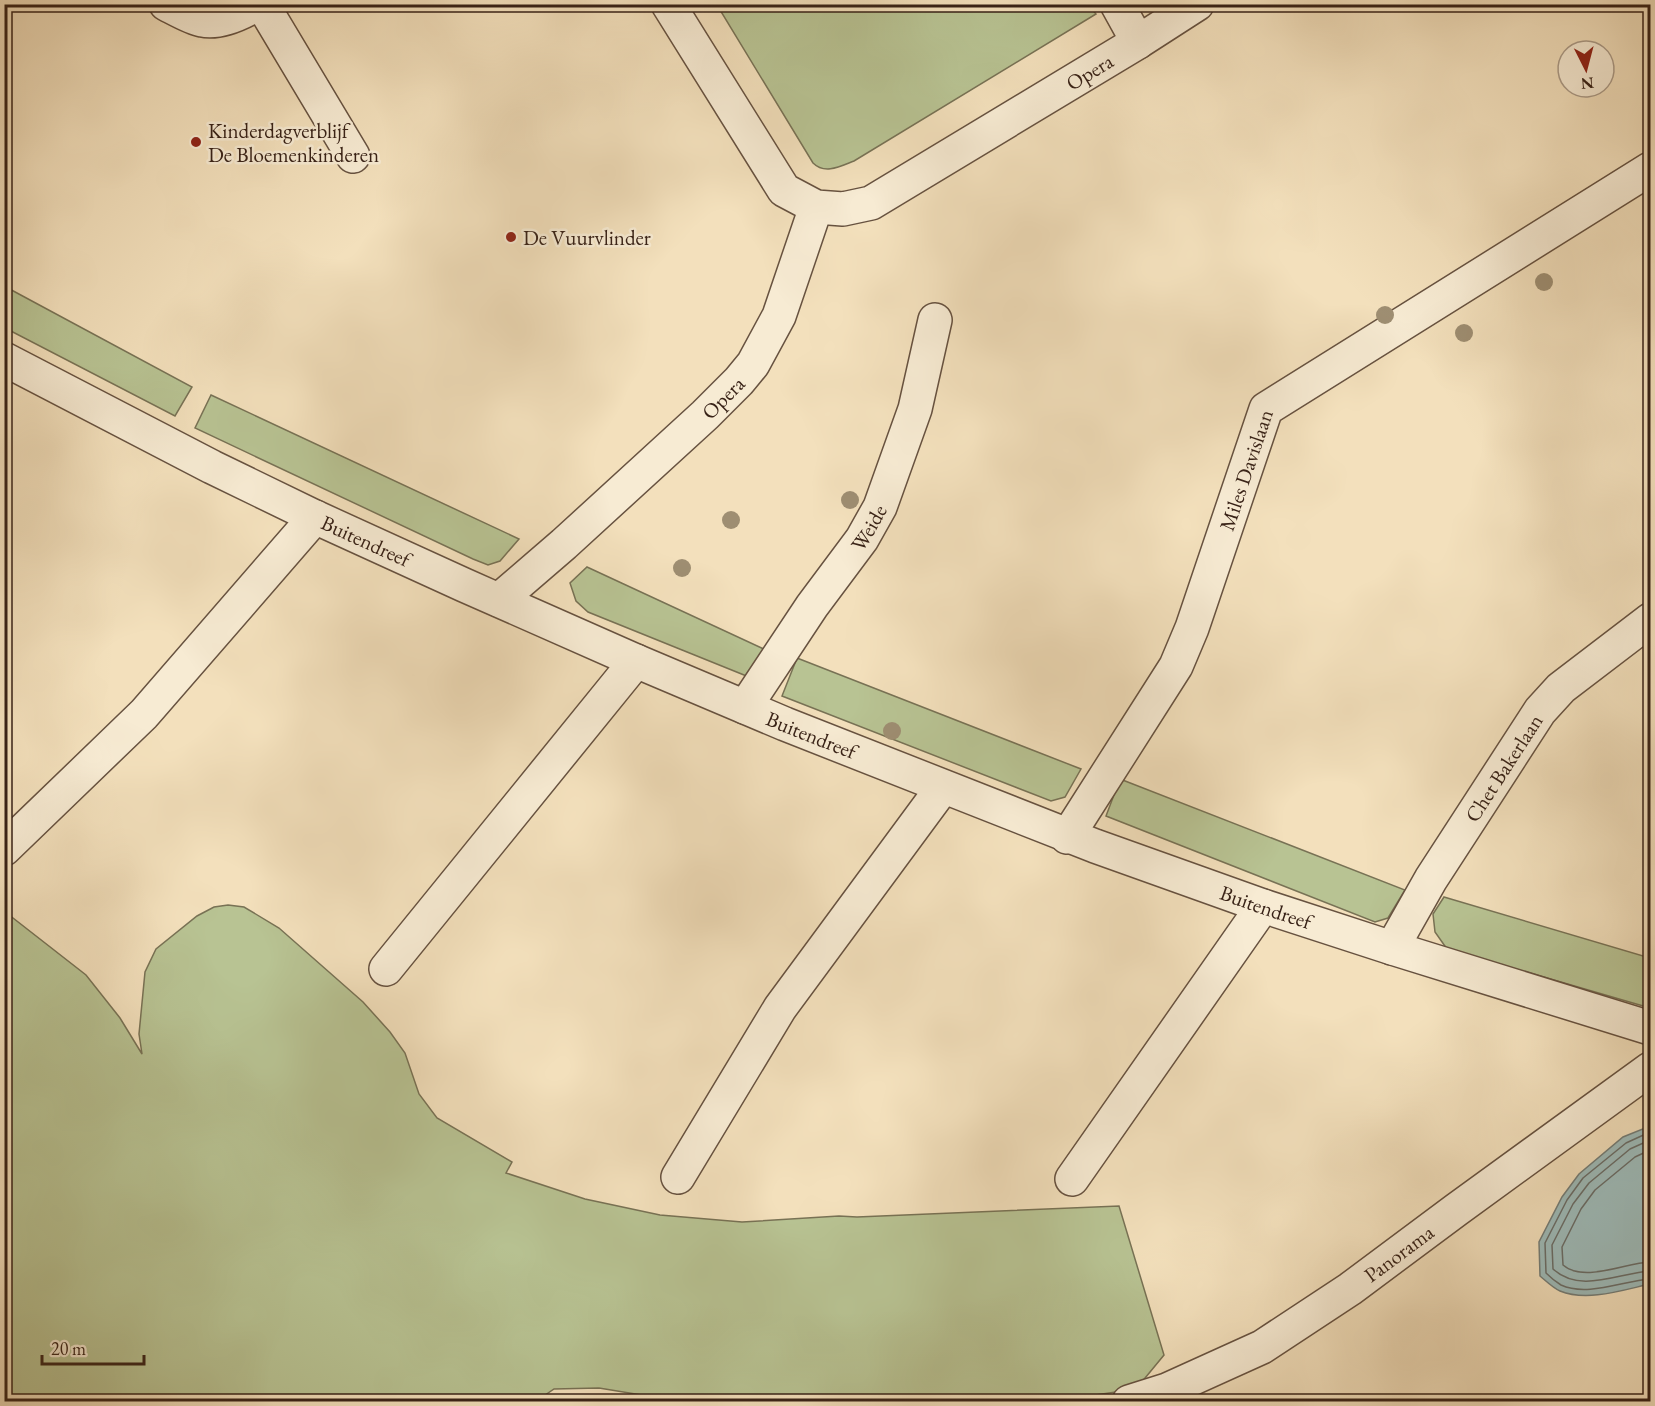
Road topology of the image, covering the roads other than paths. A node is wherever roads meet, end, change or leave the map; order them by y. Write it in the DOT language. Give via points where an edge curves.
graph roads {
  1 [pos="166,4"];
  2 [pos="260,4"];
  3 [pos="668,4"];
  4 [pos="1117,4"];
  5 [pos="1197,4"];
  6 [pos="1138,42"];
  7 [pos="353,156"];
  8 [pos="1650,169"];
  9 [pos="816,207"];
  10 [pos="935,320"];
  11 [pos="5,359"];
  12 [pos="315,517"];
  13 [pos="499,600"];
  14 [pos="1650,620"];
  15 [pos="636,661"];
  16 [pos="745,707"];
  17 [pos="943,787"];
  18 [pos="1067,837"];
  19 [pos="4,849"];
  20 [pos="1263,906"];
  21 [pos="1392,948"];
  22 [pos="386,969"];
  23 [pos="1650,1028"];
  24 [pos="1650,1069"];
  25 [pos="678,1177"];
  26 [pos="1072,1179"];
  27 [pos="1129,1401"];
  1 -- 2 [label="street" via="202,20 220,19"];
  2 -- 7 [label="street"];
  3 -- 9 [label="street, Opera" via="784,190"];
  4 -- 6 [label="street"];
  5 -- 6 [label="street, Opera"];
  6 -- 9 [label="street, Opera" via="871,203 843,209"];
  8 -- 18 [label="street, Miles Davislaan" via="1266,409 1176,666"];
  9 -- 13 [label="street, Opera" via="779,316 740,381"];
  10 -- 16 [label="street, Weide" via="915,409 880,507"];
  11 -- 12 [label="street, Buitendreef"];
  12 -- 13 [label="street, Buitendreef"];
  12 -- 19 [label="street" via="144,714"];
  13 -- 15 [label="street, Buitendreef"];
  14 -- 21 [label="street, Chet Bakerlaan" via="1561,688 1540,711 1431,879"];
  15 -- 16 [label="street, Buitendreef"];
  15 -- 22 [label="street"];
  16 -- 17 [label="street, Buitendreef"];
  17 -- 18 [label="street, Buitendreef"];
  17 -- 25 [label="street" via="780,1008"];
  18 -- 20 [label="street, Buitendreef"];
  20 -- 21 [label="street, Buitendreef"];
  20 -- 26 [label="street"];
  21 -- 23 [label="street, Buitendreef"];
  24 -- 27 [label="street, Panorama" via="1350,1289 1262,1347 1167,1390"];
}
